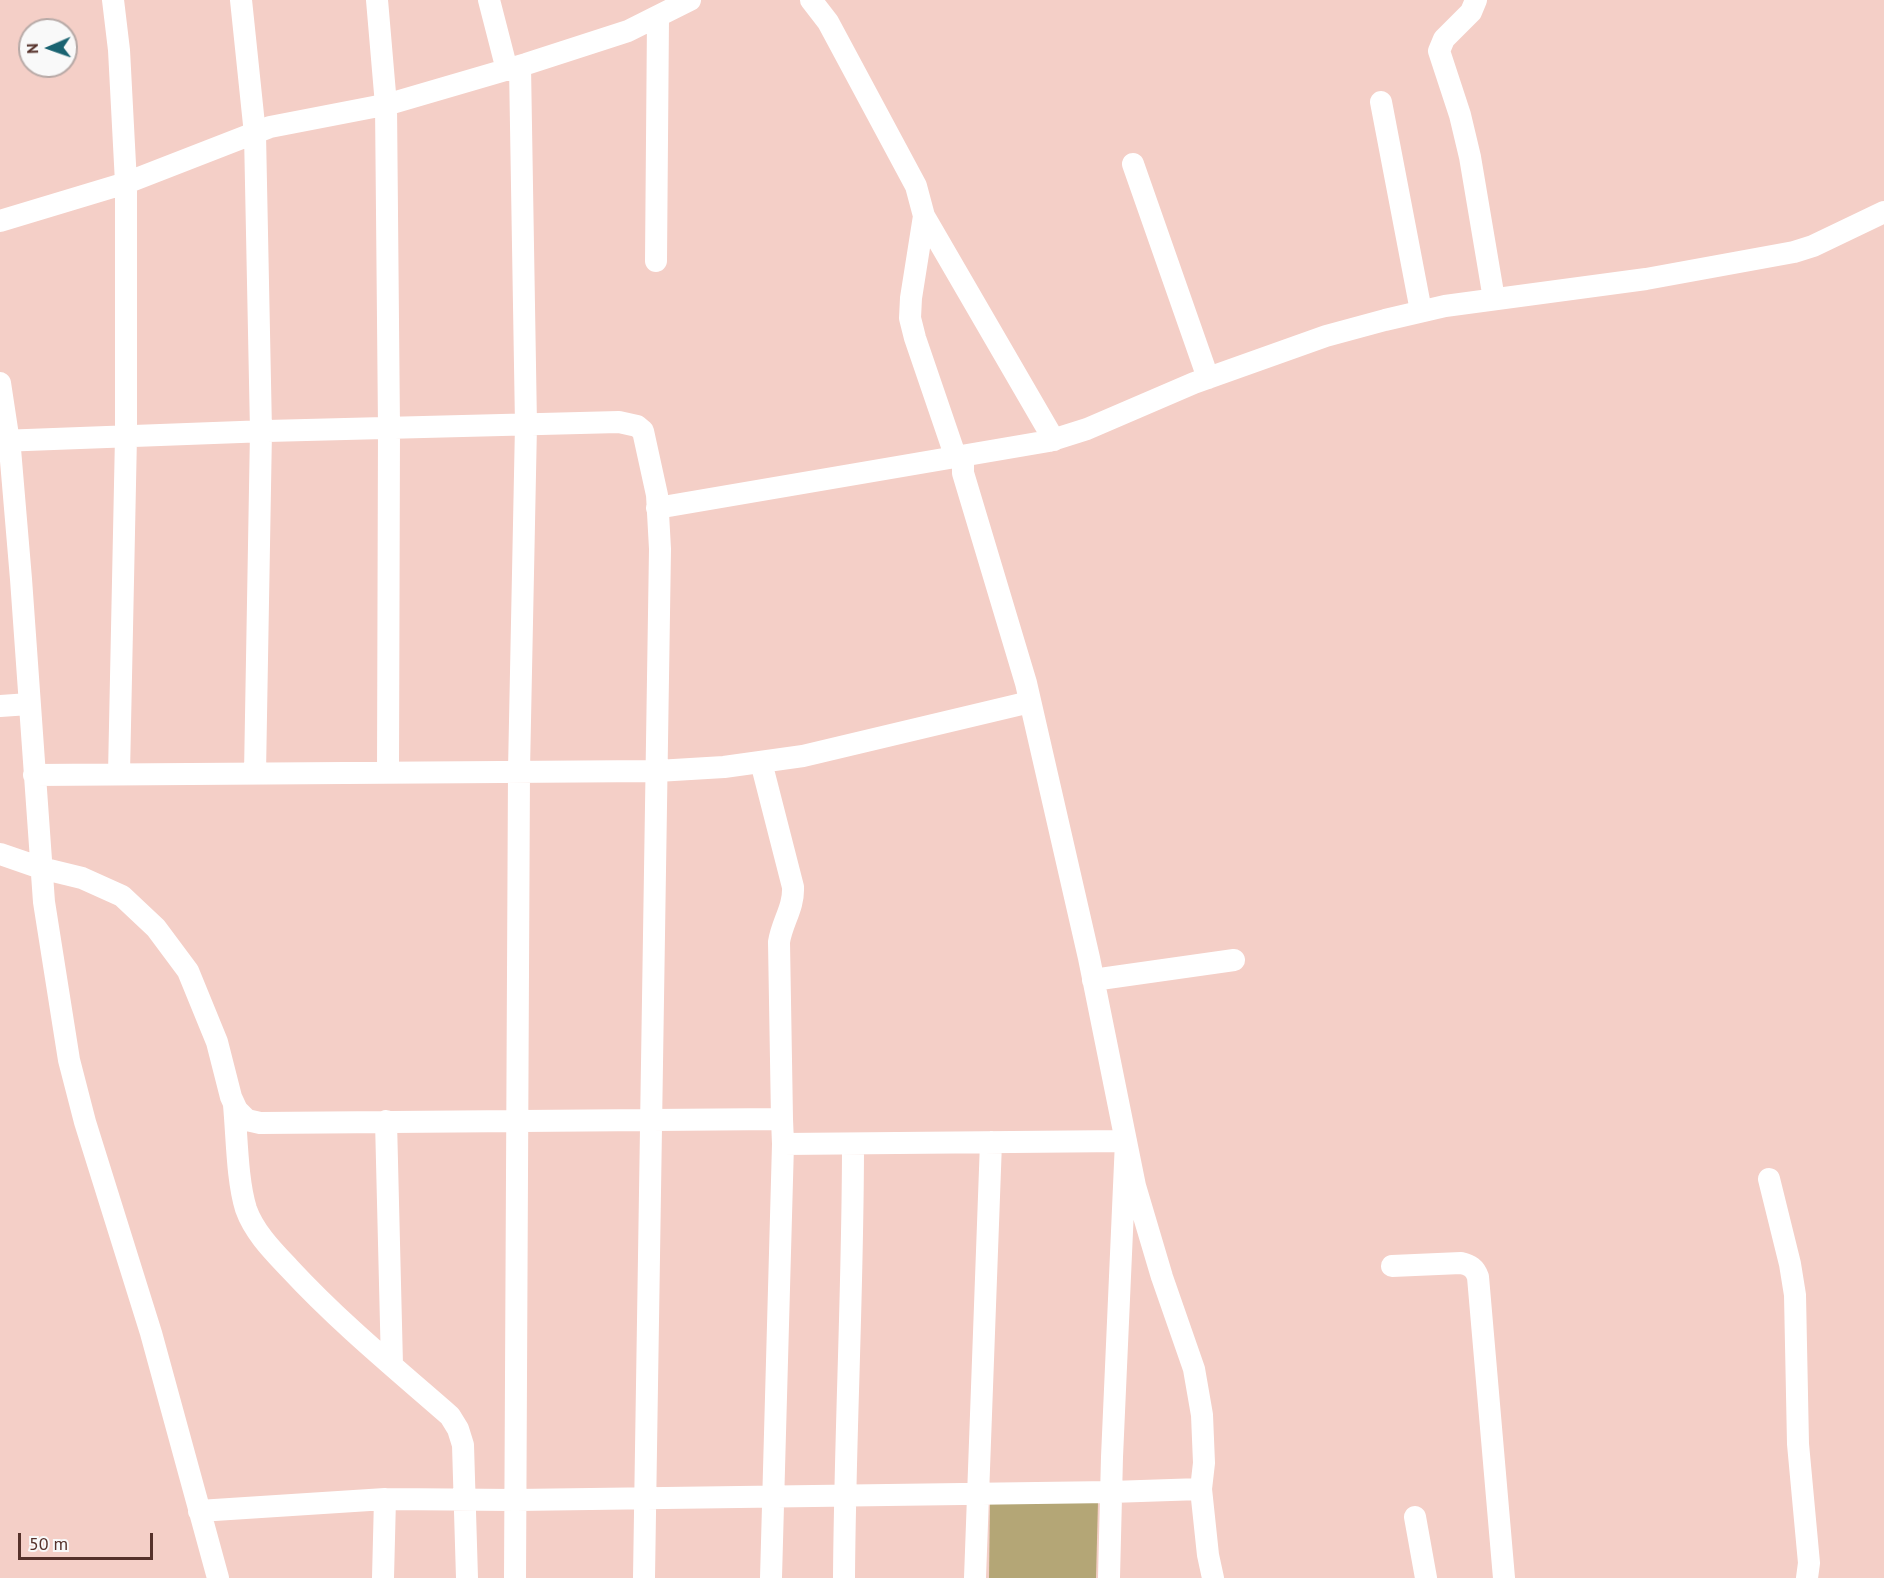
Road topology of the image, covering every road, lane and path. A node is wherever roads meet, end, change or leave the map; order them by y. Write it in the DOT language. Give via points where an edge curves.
graph roads {
  1 [pos="113,0"];
  2 [pos="241,0"];
  3 [pos="377,0"];
  4 [pos="489,0"];
  5 [pos="690,0"];
  6 [pos="811,0"];
  7 [pos="1476,0"];
  8 [pos="658,18"];
  9 [pos="513,68"];
  10 [pos="1381,102"];
  11 [pos="386,105"];
  12 [pos="255,134"];
  13 [pos="1133,164"];
  14 [pos="126,183"];
  15 [pos="1884,212"];
  16 [pos="924,216"];
  17 [pos="0,220"];
  18 [pos="656,261"];
  19 [pos="1494,299"];
  20 [pos="1421,311"];
  21 [pos="1208,378"];
  22 [pos="0,383"];
  23 [pos="526,425"];
  24 [pos="389,428"];
  25 [pos="261,431"];
  26 [pos="126,436"];
  27 [pos="1054,440"];
  28 [pos="4,441"];
  29 [pos="960,458"];
  30 [pos="657,508"];
  31 [pos="10,578"];
  32 [pos="1030,702"];
  33 [pos="30,704"];
  34 [pos="0,706"];
  35 [pos="761,762"];
  36 [pos="519,770"];
  37 [pos="657,771"];
  38 [pos="388,772"];
  39 [pos="255,773"];
  40 [pos="119,774"];
  41 [pos="34,775"];
  42 [pos="0,854"];
  43 [pos="41,868"];
  44 [pos="1234,960"];
  45 [pos="1093,980"];
  46 [pos="234,1105"];
  47 [pos="782,1119"];
  48 [pos="386,1121"];
  49 [pos="651,1121"];
  50 [pos="516,1122"];
  51 [pos="1126,1141"];
  52 [pos="991,1142"];
  53 [pos="783,1144"];
  54 [pos="853,1144"];
  55 [pos="1769,1179"];
  56 [pos="1392,1266"];
  57 [pos="392,1365"];
  58 [pos="1201,1489"];
  59 [pos="1111,1492"];
  60 [pos="977,1494"];
  61 [pos="844,1495"];
  62 [pos="772,1496"];
  63 [pos="385,1498"];
  64 [pos="645,1499"];
  65 [pos="465,1500"];
  66 [pos="516,1500"];
  67 [pos="199,1510"];
  68 [pos="1414,1517"];
  69 [pos="218,1578"];
  70 [pos="383,1578"];
  71 [pos="467,1578"];
  72 [pos="515,1578"];
  73 [pos="644,1578"];
  74 [pos="771,1578"];
  75 [pos="844,1578"];
  76 [pos="975,1578"];
  77 [pos="1109,1578"];
  78 [pos="1213,1578"];
  79 [pos="1426,1578"];
  80 [pos="1504,1578"];
  81 [pos="1807,1578"];
  1 -- 14 [label="street"];
  2 -- 12 [label="street"];
  3 -- 11 [label="street"];
  4 -- 9 [label="street"];
  5 -- 8 [label="street"];
  6 -- 16 [label="street" via="828,22 916,186"];
  7 -- 19 [label="street" via="1439,51 1470,157"];
  8 -- 9 [label="street"];
  8 -- 18 [label="street"];
  9 -- 11 [label="street"];
  9 -- 23 [label="street"];
  10 -- 20 [label="street"];
  11 -- 12 [label="street"];
  11 -- 24 [label="street"];
  12 -- 14 [label="street"];
  12 -- 25 [label="street"];
  13 -- 21 [label="street"];
  14 -- 17 [label="street"];
  14 -- 26 [label="street"];
  15 -- 19 [label="street" via="1794,252 1646,279"];
  16 -- 27 [label="street"];
  16 -- 29 [label="street" via="910,318"];
  19 -- 20 [label="street"];
  20 -- 21 [label="street" via="1326,336"];
  21 -- 27 [label="street"];
  22 -- 28 [label="street"];
  23 -- 24 [label="street"];
  23 -- 30 [label="street" via="619,422 637,426 643,431 648,449"];
  23 -- 36 [label="street"];
  24 -- 25 [label="street"];
  24 -- 38 [label="street"];
  25 -- 26 [label="street"];
  25 -- 39 [label="street"];
  26 -- 28 [label="street"];
  26 -- 40 [label="street"];
  27 -- 29 [label="street"];
  28 -- 31 [label="street"];
  29 -- 30 [label="street"];
  29 -- 32 [label="street"];
  30 -- 37 [label="street"];
  31 -- 33 [label="street"];
  32 -- 35 [label="street" via="802,756"];
  32 -- 45 [label="street"];
  33 -- 34 [label="street"];
  33 -- 41 [label="street"];
  35 -- 37 [label="street"];
  35 -- 47 [label="street" via="793,887 792,904 779,942"];
  36 -- 37 [label="street"];
  36 -- 38 [label="street"];
  36 -- 50 [label="street"];
  37 -- 49 [label="street"];
  38 -- 39 [label="street"];
  39 -- 40 [label="street"];
  40 -- 41 [label="street"];
  41 -- 43 [label="street"];
  42 -- 43 [label="street"];
  43 -- 46 [label="street" via="82,878 122,896 156,928 188,971 217,1042"];
  43 -- 67 [label="street" via="69,1060"];
  44 -- 45 [label="street"];
  45 -- 51 [label="street"];
  46 -- 48 [label="street" via="247,1120 260,1123"];
  46 -- 57 [label="street" via="241,1182 246,1209 254,1225 319,1300"];
  47 -- 49 [label="street"];
  47 -- 53 [label="street"];
  48 -- 50 [label="street"];
  48 -- 57 [label="street"];
  49 -- 50 [label="street"];
  49 -- 64 [label="street"];
  50 -- 66 [label="street"];
  51 -- 52 [label="street"];
  51 -- 58 [label="street" via="1162,1277 1194,1369 1202,1415"];
  51 -- 59 [label="street"];
  52 -- 54 [label="street"];
  52 -- 60 [label="street"];
  53 -- 54 [label="street"];
  53 -- 62 [label="street"];
  54 -- 61 [label="street"];
  55 -- 81 [label="street" via="1796,1296 1798,1444 1809,1563"];
  56 -- 80 [label="street" via="1461,1263 1469,1265 1478,1277"];
  57 -- 65 [label="street" via="454,1423 463,1444"];
  58 -- 59 [label="street"];
  58 -- 78 [label="street"];
  59 -- 60 [label="street"];
  59 -- 77 [label="street"];
  60 -- 61 [label="street"];
  60 -- 76 [label="street"];
  61 -- 62 [label="street"];
  61 -- 75 [label="street"];
  62 -- 64 [label="street"];
  62 -- 74 [label="street"];
  63 -- 65 [label="street"];
  63 -- 67 [label="street"];
  63 -- 70 [label="street"];
  64 -- 66 [label="street"];
  64 -- 73 [label="street"];
  65 -- 66 [label="street"];
  65 -- 71 [label="street"];
  66 -- 72 [label="street"];
  67 -- 69 [label="street"];
  68 -- 79 [label="street"];
}
